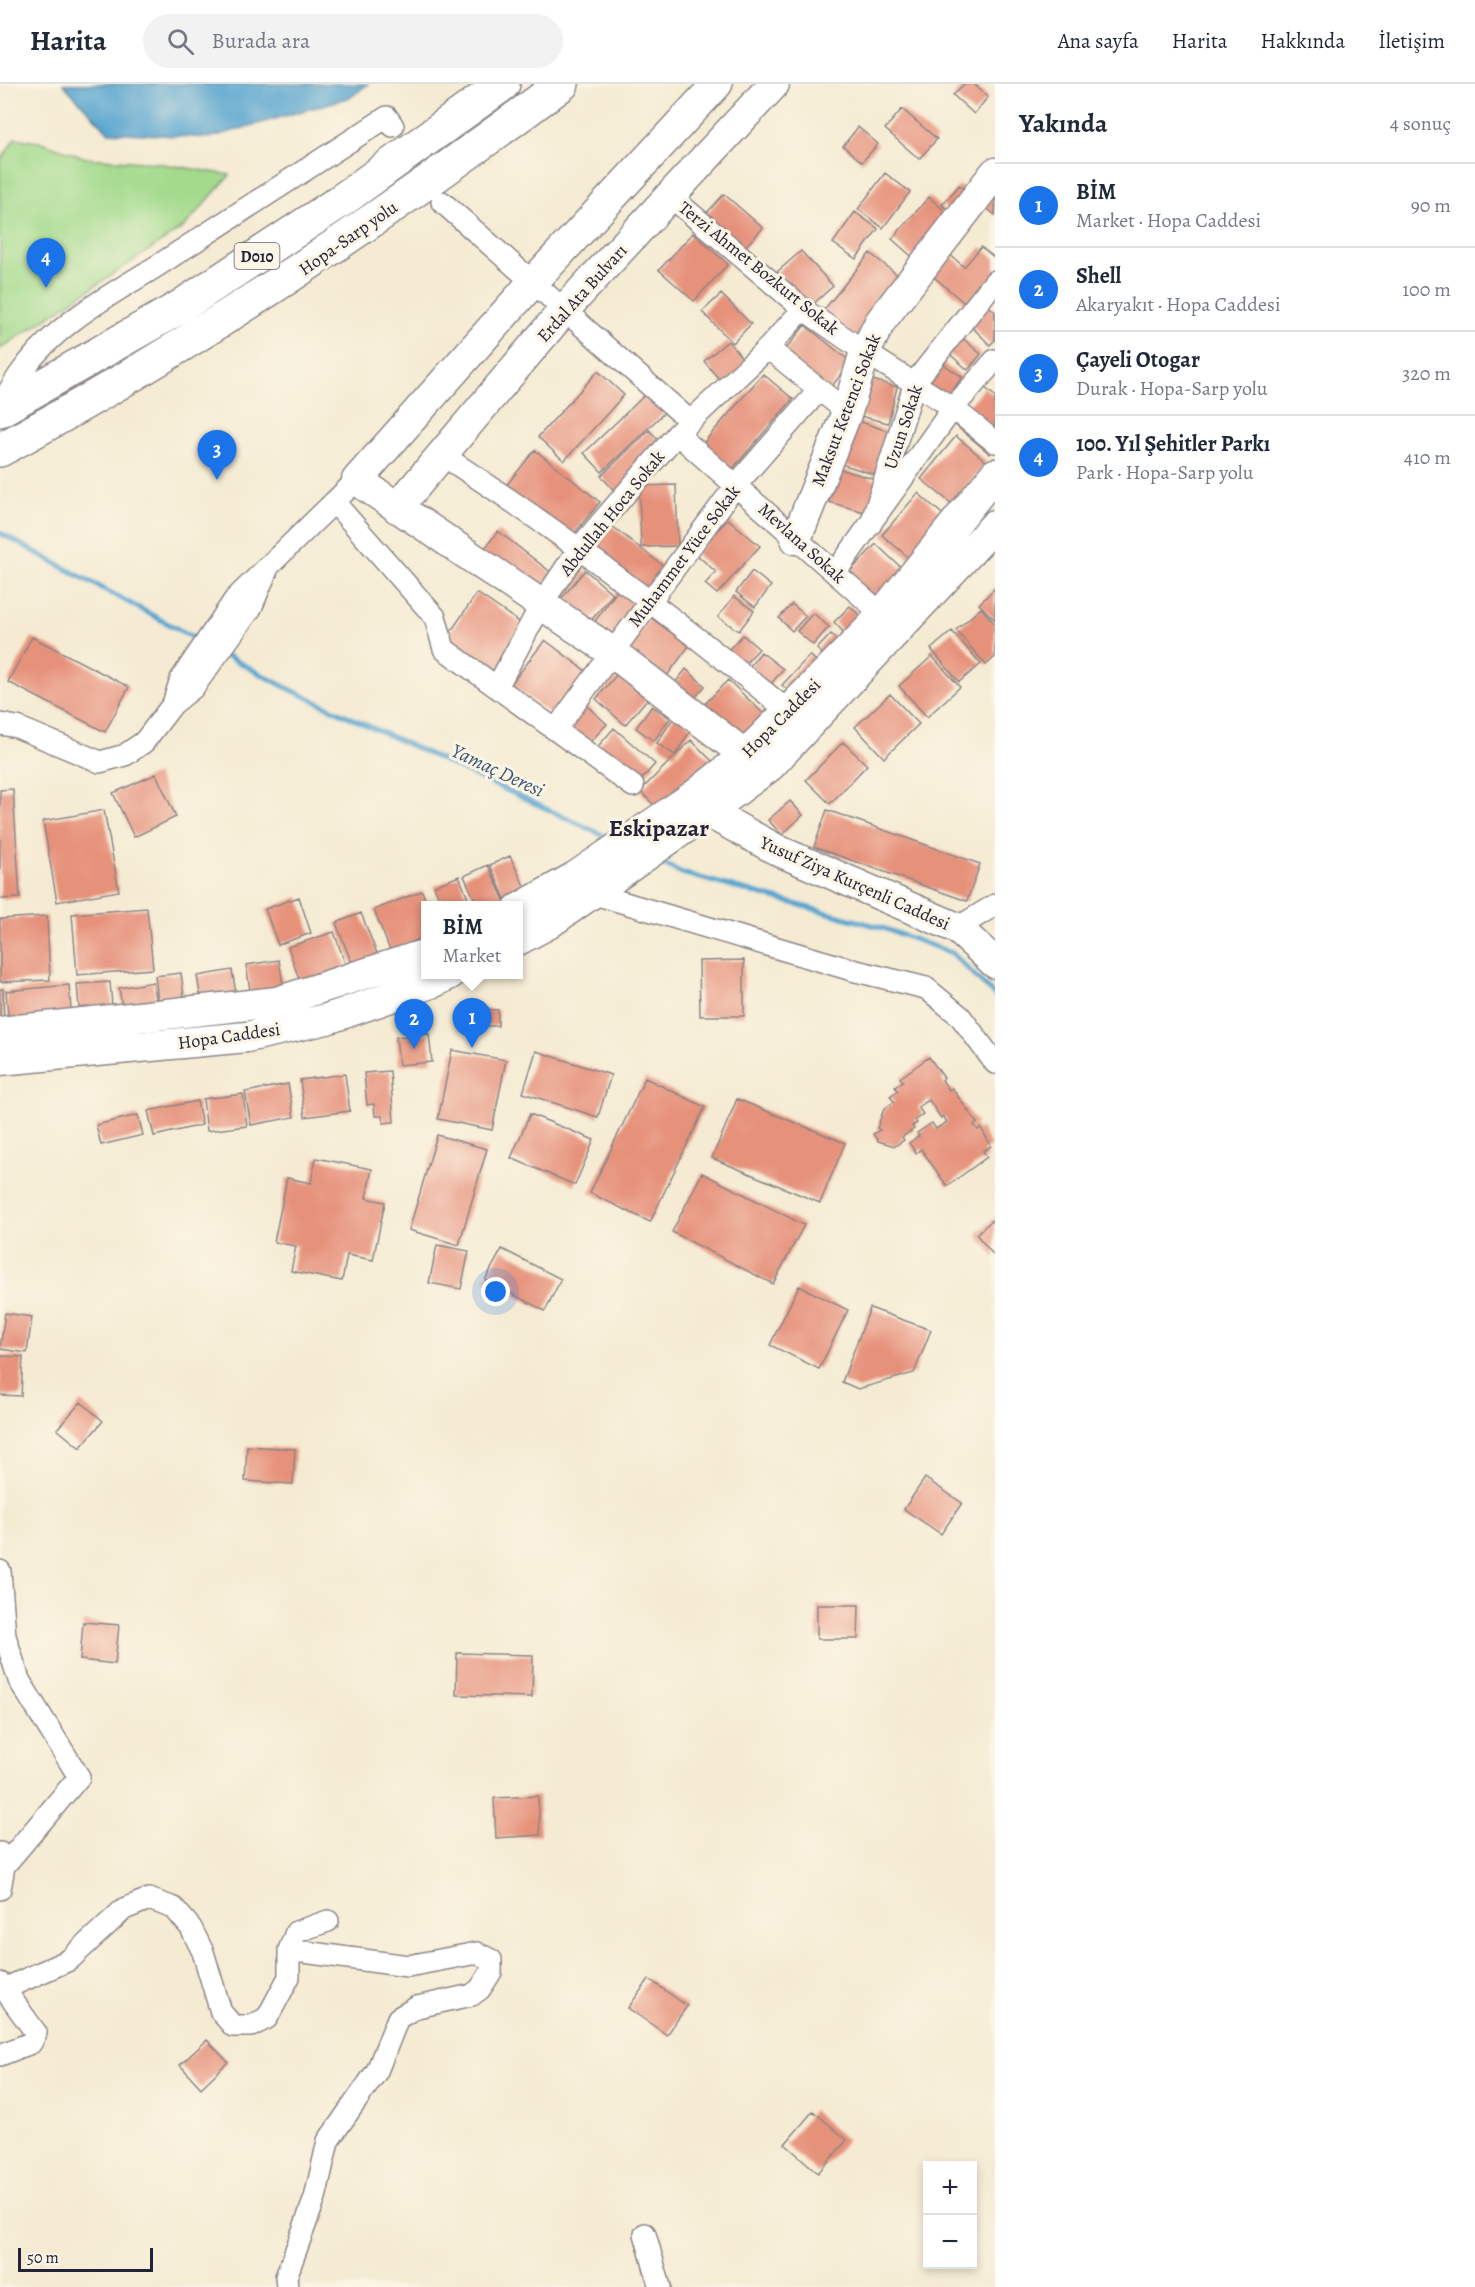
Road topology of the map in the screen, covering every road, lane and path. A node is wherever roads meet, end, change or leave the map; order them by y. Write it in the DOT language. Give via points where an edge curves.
graph roads {
  1 [pos="503,84"];
  2 [pos="562,84"];
  3 [pos="717,84"];
  4 [pos="774,84"];
  5 [pos="393,126"];
  6 [pos="995,172"];
  7 [pos="670,196"];
  8 [pos="442,202"];
  9 [pos="995,281"];
  10 [pos="533,282"];
  11 [pos="803,309"];
  12 [pos="564,310"];
  13 [pos="768,348"];
  14 [pos="865,352"];
  15 [pos="995,360"];
  16 [pos="915,382"];
  17 [pos="819,390"];
  18 [pos="0,408"];
  19 [pos="954,408"];
  20 [pos="847,412"];
  21 [pos="684,427"];
  22 [pos="995,442"];
  23 [pos="0,450"];
  24 [pos="442,455"];
  25 [pos="995,474"];
  26 [pos="357,480"];
  27 [pos="736,484"];
  28 [pos="334,502"];
  29 [pos="397,508"];
  30 [pos="871,524"];
  31 [pos="995,525"];
  32 [pos="796,539"];
  33 [pos="579,548"];
  34 [pos="835,573"];
  35 [pos="651,600"];
  36 [pos="541,605"];
  37 [pos="891,621"];
  38 [pos="612,652"];
  39 [pos="497,687"];
  40 [pos="789,712"];
  41 [pos="0,724"];
  42 [pos="556,729"];
  43 [pos="745,754"];
  44 [pos="633,786"];
  45 [pos="701,803"];
  46 [pos="583,885"];
  47 [pos="995,905"];
  48 [pos="523,908"];
  49 [pos="957,928"];
  50 [pos="523,938"];
  51 [pos="421,956"];
  52 [pos="995,963"];
  53 [pos="441,979"];
  54 [pos="0,1032"];
  55 [pos="0,1060"];
  56 [pos="995,1063"];
  57 [pos="0,1571"];
  58 [pos="2,1859"];
  59 [pos="0,1889"];
  60 [pos="328,1921"];
  61 [pos="289,1950"];
  62 [pos="2,1986"];
  63 [pos="0,2055"];
  64 [pos="645,2234"];
  65 [pos="287,2287"];
  66 [pos="660,2287"];
  1 -- 18 [label="highway, D010" via="342,200 180,307"];
  2 -- 23 [label="highway, Hopa-Sarp yolu" via="349,238 250,304 101,395"];
  3 -- 10 [label="street"];
  4 -- 7 [label="street, Erdal Ata Bulvarı"];
  5 -- 18 [label="street" via="387,117 64,328 23,370"];
  6 -- 14 [label="street, Maksut Ketenci Sokak" via="880,322"];
  7 -- 11 [label="street, Terzi Ahmet Bozkurt Sokak"];
  7 -- 12 [label="street, Erdal Ata Bulvarı"];
  8 -- 10 [label="street, Mevlana Sokak"];
  9 -- 16 [label="street, Uzun Sokak"];
  10 -- 12 [label="street, Mevlana Sokak"];
  10 -- 26 [label="street"];
  11 -- 13 [label="street, Abdullah Hoca Sokak"];
  11 -- 14 [label="street, Terzi Ahmet Bozkurt Sokak"];
  12 -- 21 [label="street, Mevlana Sokak"];
  12 -- 24 [label="street, Erdal Ata Bulvarı"];
  13 -- 17 [label="street"];
  13 -- 21 [label="street, Abdullah Hoca Sokak"];
  14 -- 16 [label="street, Terzi Ahmet Bozkurt Sokak"];
  14 -- 20 [label="street, Maksut Ketenci Sokak"];
  15 -- 19 [label="street"];
  16 -- 19 [label="street, Terzi Ahmet Bozkurt Sokak"];
  16 -- 30 [label="street, Uzun Sokak"];
  17 -- 20 [label="street"];
  17 -- 27 [label="street, Muhammet Yüce Sokak"];
  19 -- 22 [label="street, Terzi Ahmet Bozkurt Sokak"];
  19 -- 30 [label="street"];
  20 -- 32 [label="street, Maksut Ketenci Sokak"];
  21 -- 27 [label="street, Mevlana Sokak"];
  21 -- 33 [label="street, Abdullah Hoca Sokak"];
  24 -- 29 [label="street, Erdal Ata Bulvarı"];
  24 -- 33 [label="street"];
  25 -- 37 [label="street, Hopa Caddesi"];
  26 -- 28 [label="street"];
  26 -- 29 [label="street"];
  27 -- 32 [label="street, Mevlana Sokak"];
  27 -- 35 [label="street, Muhammet Yüce Sokak"];
  28 -- 39 [label="street" via="435,617 444,650"];
  28 -- 41 [label="street" via="267,570 144,742 125,754 100,762 17,727"];
  29 -- 36 [label="street"];
  30 -- 34 [label="street"];
  31 -- 37 [label="street, Hopa Caddesi"];
  32 -- 34 [label="street, Mevlana Sokak"];
  33 -- 35 [label="street"];
  33 -- 36 [label="street, Abdullah Hoca Sokak"];
  34 -- 37 [label="street, Mevlana Sokak"];
  35 -- 38 [label="street, Muhammet Yüce Sokak"];
  35 -- 40 [label="street"];
  36 -- 38 [label="street"];
  36 -- 39 [label="street, Abdullah Hoca Sokak"];
  37 -- 40 [label="street, Hopa Caddesi"];
  37 -- 45 [label="street, Hopa Caddesi" via="770,766"];
  38 -- 42 [label="street, Muhammet Yüce Sokak"];
  38 -- 43 [label="street"];
  39 -- 42 [label="street"];
  40 -- 43 [label="street, Hopa Caddesi"];
  42 -- 44 [label="street"];
  43 -- 45 [label="street, Hopa Caddesi"];
  45 -- 46 [label="street, Hopa Caddesi"];
  45 -- 49 [label="street, Yusuf Ziya Kurçenli Caddesi" via="779,851"];
  46 -- 48 [label="street, Hopa Caddesi"];
  46 -- 50 [label="street, Hopa Caddesi" via="548,924"];
  46 -- 56 [label="street" via="852,970 926,988 960,1016"];
  47 -- 49 [label="street"];
  49 -- 52 [label="street, Yusuf Ziya Kurçenli Caddesi"];
  51 -- 54 [label="street, Hopa Caddesi" via="277,1002"];
  53 -- 55 [label="street, Hopa Caddesi" via="327,1019 247,1037"];
  57 -- 58 [label="street" via="5,1636 19,1680 79,1778"];
  58 -- 59 [label="street"];
  60 -- 61 [label="street" via="296,1932"];
  61 -- 62 [label="street" via="289,1977 267,2018 251,2026 233,2026 221,2012 191,1928 174,1908 149,1899 124,1909 69,1960"];
  61 -- 65 [label="street" via="408,1966 477,1953 491,1960 491,1972 472,1995 417,2007 398,2018 377,2071 328,2141 315,2198 286,2277"];
  62 -- 63 [label="street" via="36,2033 31,2043"];
  64 -- 66 [label="street"];
}
